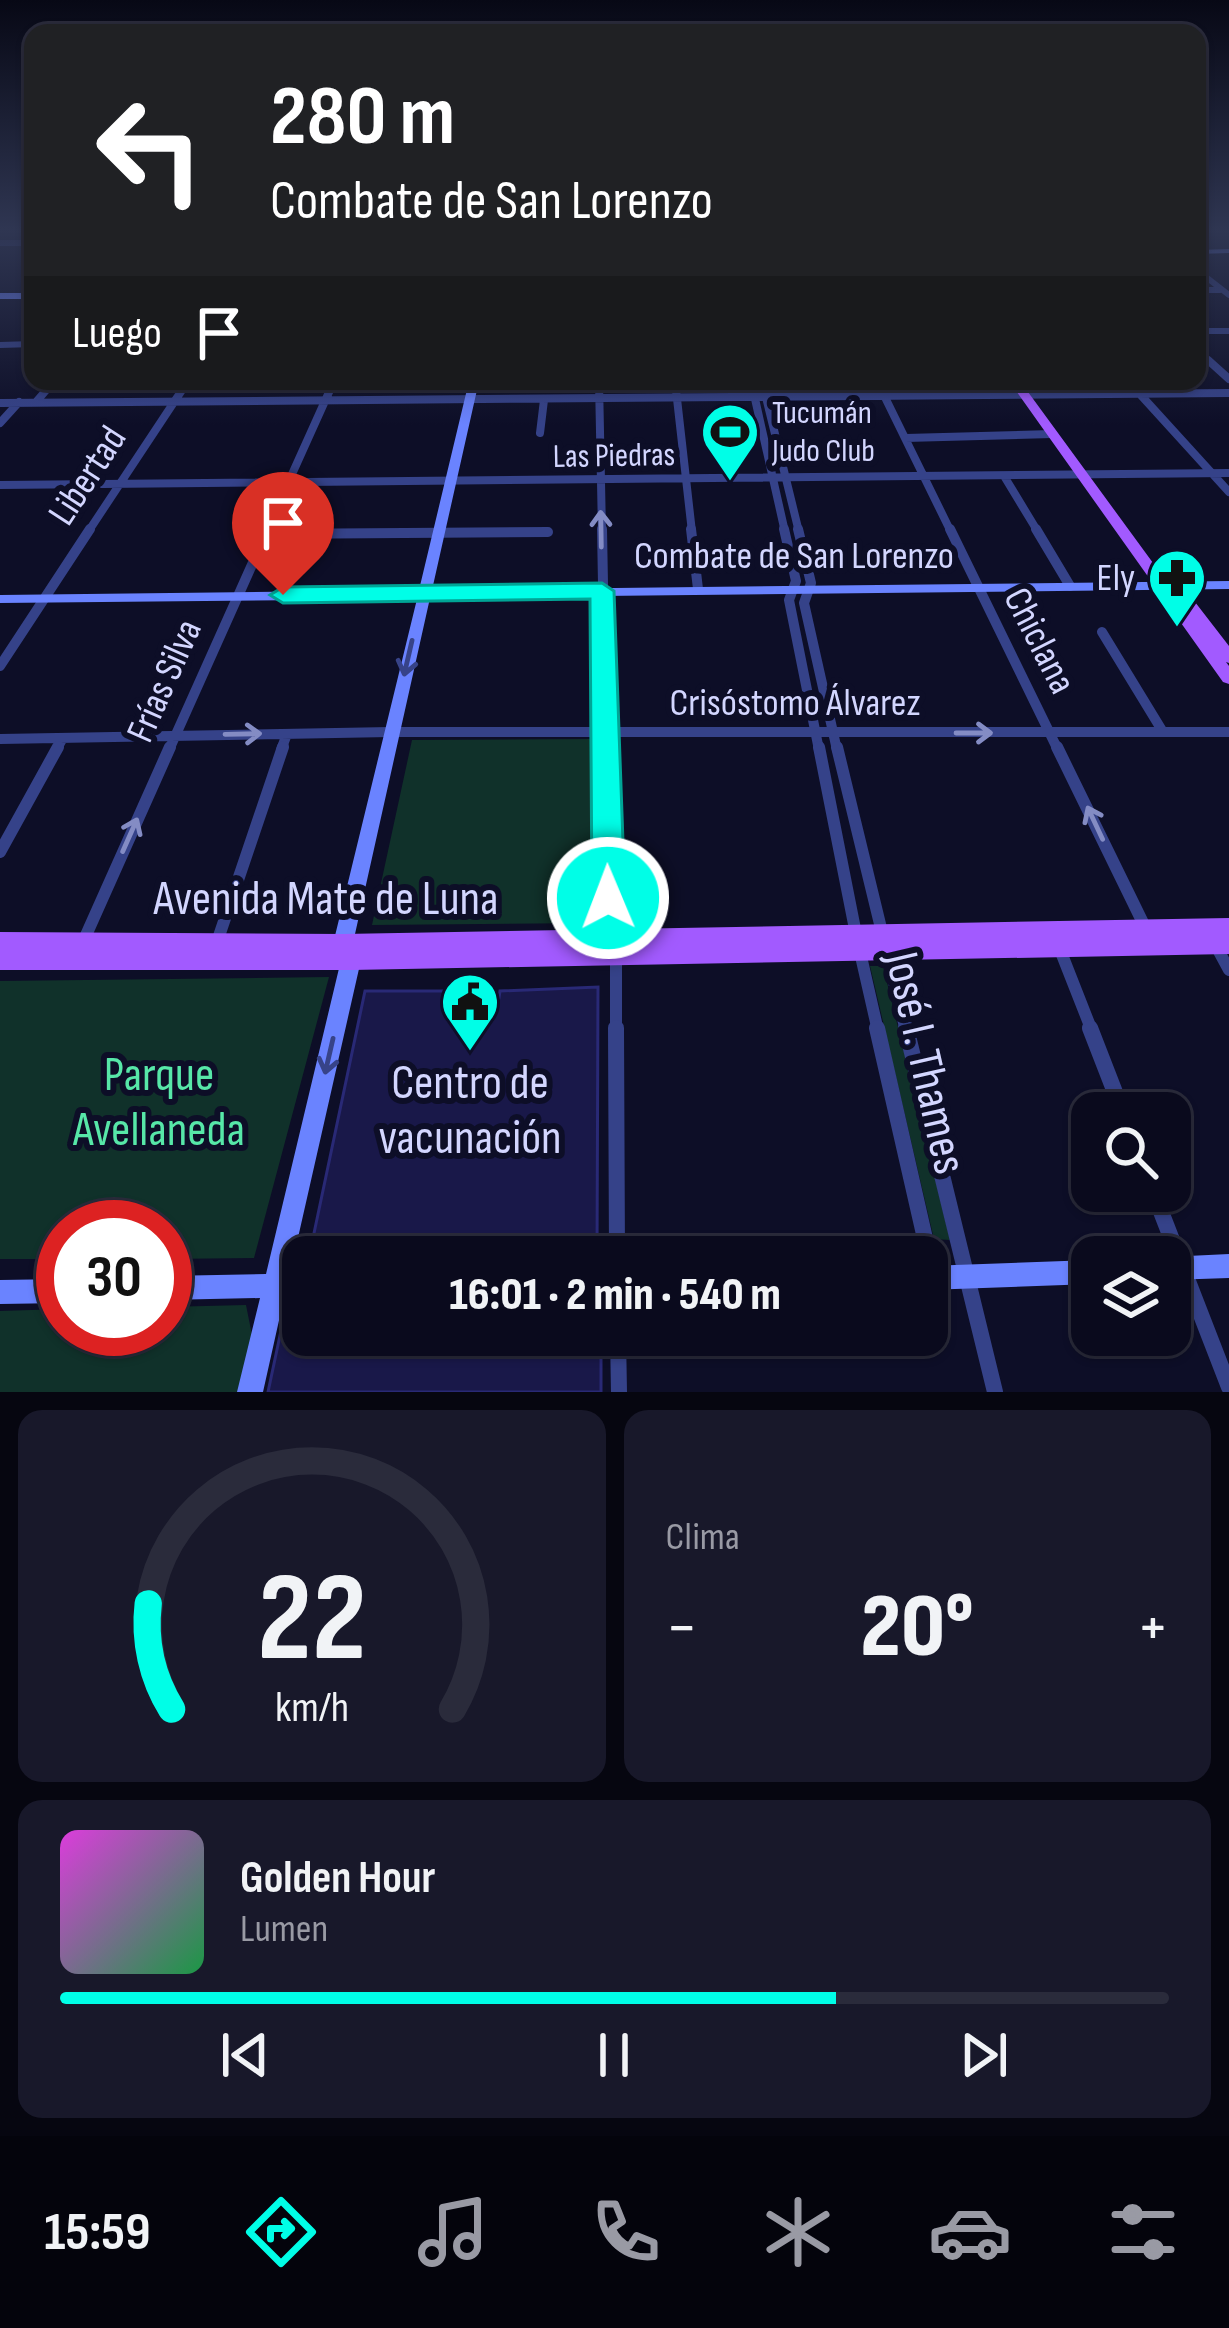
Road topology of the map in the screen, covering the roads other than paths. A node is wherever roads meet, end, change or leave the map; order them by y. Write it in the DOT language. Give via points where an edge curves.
graph roads {
  1 [pos="1206,358"];
  2 [pos="1229,380"];
  3 [pos="46,390"];
  4 [pos="182,390"];
  5 [pos="330,390"];
  6 [pos="472,390"];
  7 [pos="599,390"];
  8 [pos="676,390"];
  9 [pos="756,390"];
  10 [pos="762,390"];
  11 [pos="882,390"];
  12 [pos="1025,390"];
  13 [pos="1137,390"];
  14 [pos="1229,393"];
  15 [pos="1141,394"];
  16 [pos="1029,396"];
  17 [pos="678,399"];
  18 [pos="886,399"];
  19 [pos="544,400"];
  20 [pos="599,400"];
  21 [pos="761,400"];
  22 [pos="174,401"];
  23 [pos="325,401"];
  24 [pos="469,401"];
  25 [pos="36,402"];
  26 [pos="0,403"];
  27 [pos="19,403"];
  28 [pos="0,423"];
  29 [pos="540,433"];
  30 [pos="1052,434"];
  31 [pos="906,438"];
  32 [pos="1229,473"];
  33 [pos="1212,474"];
  34 [pos="1086,475"];
  35 [pos="926,476"];
  36 [pos="1004,476"];
  37 [pos="780,477"];
  38 [pos="687,478"];
  39 [pos="601,481"];
  40 [pos="449,482"];
  41 [pos="286,483"];
  42 [pos="116,484"];
  43 [pos="0,485"];
  44 [pos="1229,492"];
  45 [pos="548,532"];
  46 [pos="436,533"];
  47 [pos="263,534"];
  48 [pos="1229,585"];
  49 [pos="1070,586"];
  50 [pos="1169,586"];
  51 [pos="803,588"];
  52 [pos="978,588"];
  53 [pos="698,589"];
  54 [pos="602,591"];
  55 [pos="424,593"];
  56 [pos="236,596"];
  57 [pos="0,599"];
  58 [pos="45,599"];
  59 [pos="1102,632"];
  60 [pos="1229,657"];
  61 [pos="800,659"];
  62 [pos="815,659"];
  63 [pos="0,666"];
  64 [pos="1229,679"];
  65 [pos="390,732"];
  66 [pos="605,732"];
  67 [pos="1162,732"];
  68 [pos="1229,732"];
  69 [pos="813,733"];
  70 [pos="832,733"];
  71 [pos="287,734"];
  72 [pos="1053,734"];
  73 [pos="173,736"];
  74 [pos="63,738"];
  75 [pos="0,740"];
  76 [pos="832,824"];
  77 [pos="855,825"];
  78 [pos="0,852"];
  79 [pos="1146,929"];
  80 [pos="1224,938"];
  81 [pos="0,942"];
  82 [pos="83,942"];
  83 [pos="217,942"];
  84 [pos="883,942"];
  85 [pos="858,943"];
  86 [pos="613,947"];
  87 [pos="1060,947"];
  88 [pos="347,952"];
  89 [pos="0,960"];
  90 [pos="1229,970"];
  91 [pos="890,1081"];
  92 [pos="918,1081"];
  93 [pos="1115,1092"];
  94 [pos="617,1236"];
  95 [pos="922,1236"];
  96 [pos="1229,1266"];
  97 [pos="1191,1267"];
  98 [pos="1071,1273"];
  99 [pos="967,1277"];
  100 [pos="948,1278"];
  101 [pos="274,1286"];
  102 [pos="282,1286"];
  103 [pos="192,1288"];
  104 [pos="36,1291"];
  105 [pos="0,1292"];
  106 [pos="1191,1302"];
  107 [pos="618,1356"];
  108 [pos="1229,1387"];
  109 [pos="250,1392"];
  110 [pos="619,1392"];
  111 [pos="994,1392"];
  1 -- 2 [label="street"];
  3 -- 25 [label="street"];
  4 -- 22 [label="street, Libertad"];
  5 -- 23 [label="street, Frías Silva"];
  6 -- 24 [label="street"];
  7 -- 20 [label="street"];
  8 -- 17 [label="street"];
  9 -- 21 [label="street"];
  10 -- 21 [label="street"];
  11 -- 18 [label="street, Chiclana"];
  12 -- 16 [label="main road"];
  13 -- 15 [label="street"];
  14 -- 15 [label="street"];
  15 -- 16 [label="street"];
  15 -- 33 [label="street"];
  16 -- 18 [label="street"];
  16 -- 30 [label="main road"];
  16 -- 34 [label="main road"];
  17 -- 20 [label="street"];
  17 -- 21 [label="street"];
  17 -- 38 [label="street"];
  18 -- 21 [label="street"];
  18 -- 31 [label="street, Chiclana"];
  19 -- 20 [label="street"];
  19 -- 24 [label="street"];
  19 -- 29 [label="street"];
  20 -- 39 [label="street"];
  21 -- 37 [label="street"];
  22 -- 23 [label="street"];
  22 -- 25 [label="street"];
  22 -- 42 [label="street, Libertad"];
  23 -- 24 [label="street"];
  23 -- 41 [label="street, Frías Silva"];
  24 -- 40 [label="street"];
  25 -- 27 [label="street"];
  26 -- 27 [label="street"];
  27 -- 28 [label="street"];
  30 -- 31 [label="street"];
  30 -- 34 [label="main road"];
  31 -- 35 [label="street, Chiclana"];
  32 -- 33 [label="street, Las Piedras"];
  33 -- 34 [label="street, Las Piedras"];
  33 -- 44 [label="street"];
  34 -- 36 [label="street, Las Piedras"];
  34 -- 50 [label="main road"];
  35 -- 36 [label="street, Las Piedras"];
  35 -- 37 [label="street, Las Piedras"];
  35 -- 52 [label="street, Chiclana"];
  36 -- 49 [label="street"];
  37 -- 38 [label="street, Las Piedras"];
  37 -- 51 [label="street"];
  38 -- 39 [label="street, Las Piedras"];
  38 -- 53 [label="street"];
  39 -- 40 [label="street, Las Piedras"];
  54 -- 39 [label="street, one-way"];
  40 -- 41 [label="street, Las Piedras"];
  40 -- 46 [label="street"];
  41 -- 42 [label="street, Las Piedras"];
  41 -- 47 [label="street, Frías Silva"];
  42 -- 43 [label="street, Las Piedras"];
  42 -- 58 [label="street, Libertad"];
  45 -- 46 [label="street"];
  46 -- 47 [label="street"];
  46 -- 55 [label="street"];
  47 -- 56 [label="street, Frías Silva"];
  48 -- 50 [label="street, Combate de San Lorenzo"];
  49 -- 50 [label="street, Combate de San Lorenzo"];
  49 -- 52 [label="street, Combate de San Lorenzo"];
  50 -- 60 [label="main road"];
  50 -- 64 [label="main road"];
  51 -- 52 [label="street, Combate de San Lorenzo"];
  51 -- 53 [label="street, Combate de San Lorenzo"];
  51 -- 61 [label="street, José I. Thames" via="789,600"];
  51 -- 62 [label="street"];
  52 -- 72 [label="street, Chiclana"];
  53 -- 54 [label="street, Combate de San Lorenzo"];
  54 -- 55 [label="street, Combate de San Lorenzo"];
  54 -- 66 [label="street"];
  55 -- 56 [label="street, Combate de San Lorenzo"];
  55 -- 65 [label="street, one-way"];
  56 -- 58 [label="street, Combate de San Lorenzo"];
  56 -- 73 [label="street, Frías Silva"];
  57 -- 58 [label="street, Combate de San Lorenzo"];
  58 -- 63 [label="street, Libertad"];
  59 -- 67 [label="street"];
  61 -- 62 [label="street"];
  61 -- 69 [label="street, José I. Thames"];
  62 -- 70 [label="street"];
  65 -- 66 [label="street, Crisóstomo Álvarez"];
  65 -- 71 [label="street, Crisóstomo Álvarez"];
  65 -- 88 [label="street"];
  66 -- 69 [label="street, Crisóstomo Álvarez"];
  66 -- 86 [label="street"];
  67 -- 68 [label="street, Crisóstomo Álvarez"];
  67 -- 72 [label="street, Crisóstomo Álvarez"];
  69 -- 70 [label="street, Crisóstomo Álvarez"];
  69 -- 76 [label="street, José I. Thames"];
  70 -- 72 [label="street, Crisóstomo Álvarez, one-way"];
  70 -- 77 [label="street"];
  73 -- 71 [label="street, Crisóstomo Álvarez, one-way"];
  71 -- 83 [label="street"];
  79 -- 72 [label="street, Chiclana, one-way"];
  73 -- 74 [label="street, Crisóstomo Álvarez"];
  82 -- 73 [label="street, Frías Silva, one-way"];
  74 -- 75 [label="street, Crisóstomo Álvarez"];
  74 -- 78 [label="street"];
  76 -- 77 [label="street"];
  76 -- 85 [label="street, José I. Thames"];
  77 -- 84 [label="street"];
  79 -- 80 [label="main road, Avenida Mate de Luna"];
  79 -- 84 [label="main road, Avenida Mate de Luna"];
  80 -- 87 [label="main road, Avenida Mate de Luna"];
  80 -- 90 [label="street"];
  81 -- 82 [label="main road, Avenida Mate de Luna"];
  82 -- 83 [label="main road, Avenida Mate de Luna"];
  83 -- 88 [label="main road, Avenida Mate de Luna"];
  84 -- 85 [label="main road, Avenida Mate de Luna"];
  84 -- 87 [label="main road, Avenida Mate de Luna"];
  84 -- 92 [label="street"];
  85 -- 86 [label="main road, Avenida Mate de Luna"];
  85 -- 91 [label="street, José I. Thames"];
  86 -- 88 [label="main road, Avenida Mate de Luna"];
  86 -- 94 [label="street"];
  87 -- 93 [label="street"];
  88 -- 89 [label="main road, Avenida Mate de Luna"];
  88 -- 101 [label="street, one-way"];
  91 -- 92 [label="street"];
  91 -- 95 [label="street, José I. Thames"];
  92 -- 99 [label="street"];
  96 -- 97 [label="street"];
  98 -- 99 [label="street"];
  99 -- 100 [label="street"];
  99 -- 111 [label="street"];
  101 -- 102 [label="street"];
  101 -- 103 [label="street"];
  101 -- 109 [label="street"];
  104 -- 105 [label="street"];
  106 -- 108 [label="street"];
  107 -- 110 [label="street"];
}
